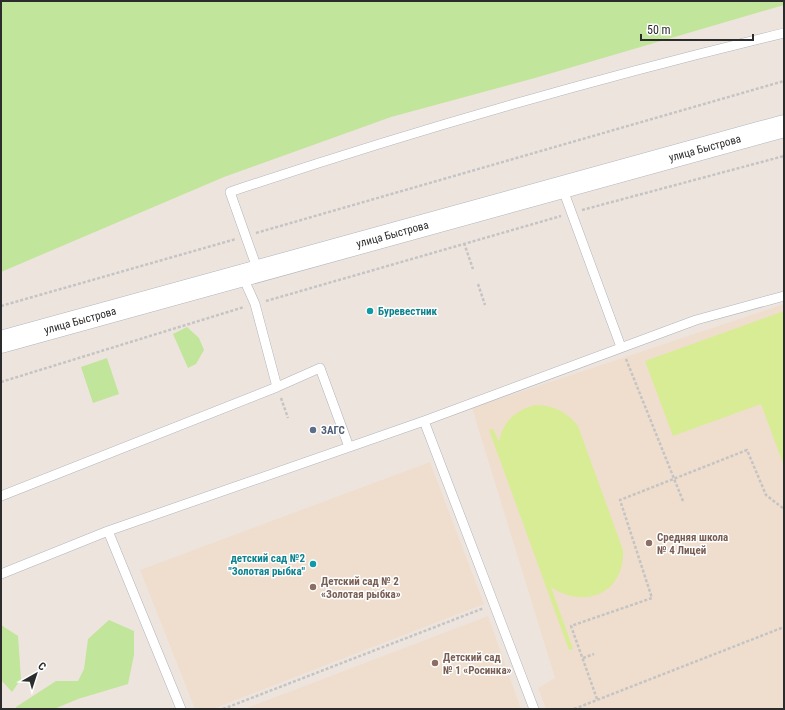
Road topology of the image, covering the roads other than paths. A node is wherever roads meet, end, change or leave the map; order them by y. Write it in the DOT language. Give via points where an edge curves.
graph roads {
  1 [pos="784,33"];
  2 [pos="784,126"];
  3 [pos="562,187"];
  4 [pos="250,273"];
  5 [pos="784,296"];
  6 [pos="1,342"];
  7 [pos="621,347"];
  8 [pos="277,387"];
  9 [pos="424,421"];
  10 [pos="349,447"];
  11 [pos="1,496"];
  12 [pos="108,531"];
  13 [pos="1,574"];
  14 [pos="180,709"];
  15 [pos="534,709"];
  1 -- 4 [label="lane" via="522,100 230,192 245,236"];
  2 -- 3 [label="street, улица Быстрова"];
  3 -- 4 [label="street, улица Быстрова"];
  3 -- 7 [label="lane"];
  4 -- 6 [label="street, улица Быстрова"];
  4 -- 8 [label="lane" via="255,304"];
  5 -- 7 [label="lane" via="696,320"];
  7 -- 9 [label="lane"];
  8 -- 10 [label="lane" via="320,368"];
  8 -- 11 [label="lane"];
  9 -- 10 [label="lane"];
  9 -- 15 [label="lane"];
  10 -- 12 [label="lane"];
  12 -- 13 [label="lane"];
  12 -- 14 [label="lane"];
}
